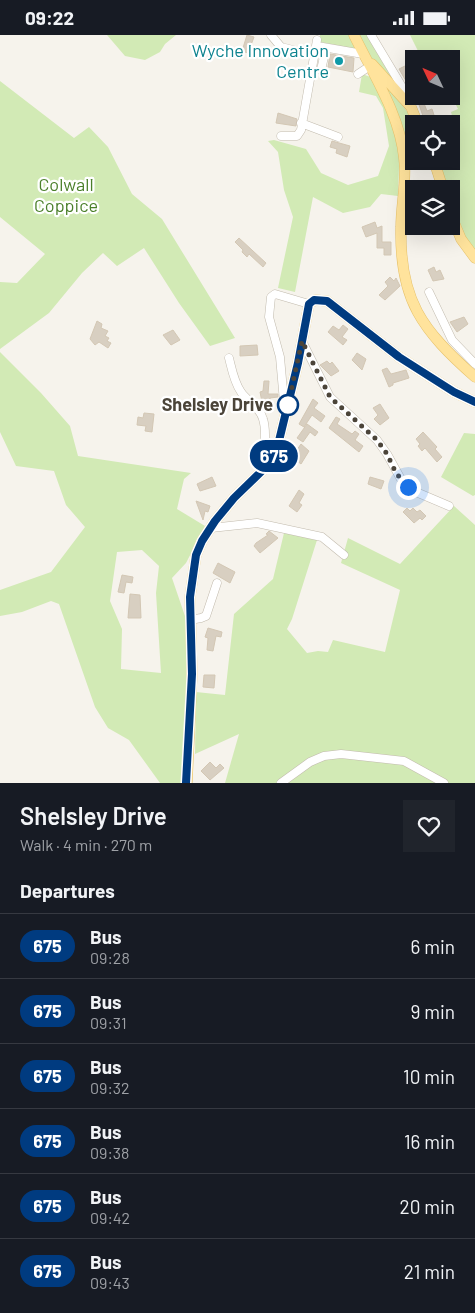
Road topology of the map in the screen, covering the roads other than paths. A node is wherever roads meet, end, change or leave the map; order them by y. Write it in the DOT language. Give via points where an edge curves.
graph roads {
  1 [pos="270,35"];
  2 [pos="354,35"];
  3 [pos="371,35"];
  4 [pos="326,48"];
  5 [pos="314,55"];
  6 [pos="367,60"];
  7 [pos="323,72"];
  8 [pos="358,74"];
  9 [pos="410,107"];
  10 [pos="414,115"];
  11 [pos="301,127"];
  12 [pos="281,136"];
  13 [pos="338,137"];
  14 [pos="459,235"];
  15 [pos="475,258"];
  16 [pos="428,292"];
  17 [pos="309,304"];
  18 [pos="302,341"];
  19 [pos="229,358"];
  20 [pos="475,364"];
  21 [pos="475,377"];
  22 [pos="475,402"];
  23 [pos="285,417"];
  24 [pos="270,461"];
  25 [pos="449,506"];
  26 [pos="210,528"];
  27 [pos="344,555"];
  28 [pos="217,583"];
  29 [pos="190,620"];
  30 [pos="186,783"];
  31 [pos="281,783"];
  32 [pos="444,783"];
  1 -- 5 [label="street" via="281,47"];
  2 -- 6 [label="main road"];
  3 -- 9 [label="street" via="401,85"];
  4 -- 5 [label="street" via="317,43"];
  4 -- 6 [label="street"];
  4 -- 7 [label="street"];
  5 -- 11 [label="street"];
  6 -- 8 [label="street"];
  6 -- 9 [label="main road"];
  6 -- 21 [label="main road" via="394,117 403,150 401,243 404,277 411,302 429,330"];
  9 -- 10 [label="main road"];
  11 -- 12 [label="street" via="297,137"];
  11 -- 13 [label="street"];
  14 -- 15 [label="main road"];
  16 -- 20 [label="street" via="452,340"];
  17 -- 18 [label="main road"];
  17 -- 22 [label="main road" via="314,300 327,301 399,357"];
  17 -- 23 [label="street" via="275,294 271,297 269,317 280,357"];
  18 -- 23 [label="main road"];
  18 -- 25 [label="street" via="330,397 377,440 402,481 416,492"];
  19 -- 24 [label="street" via="241,393 263,419 264,447"];
  23 -- 24 [label="main road" via="276,453"];
  24 -- 26 [label="main road"];
  26 -- 27 [label="street" via="258,523 322,537"];
  26 -- 29 [label="main road" via="196,555"];
  28 -- 29 [label="street" via="206,615"];
  29 -- 30 [label="main road" via="192,674"];
  31 -- 32 [label="street" via="310,762 341,754 404,761"];
}
